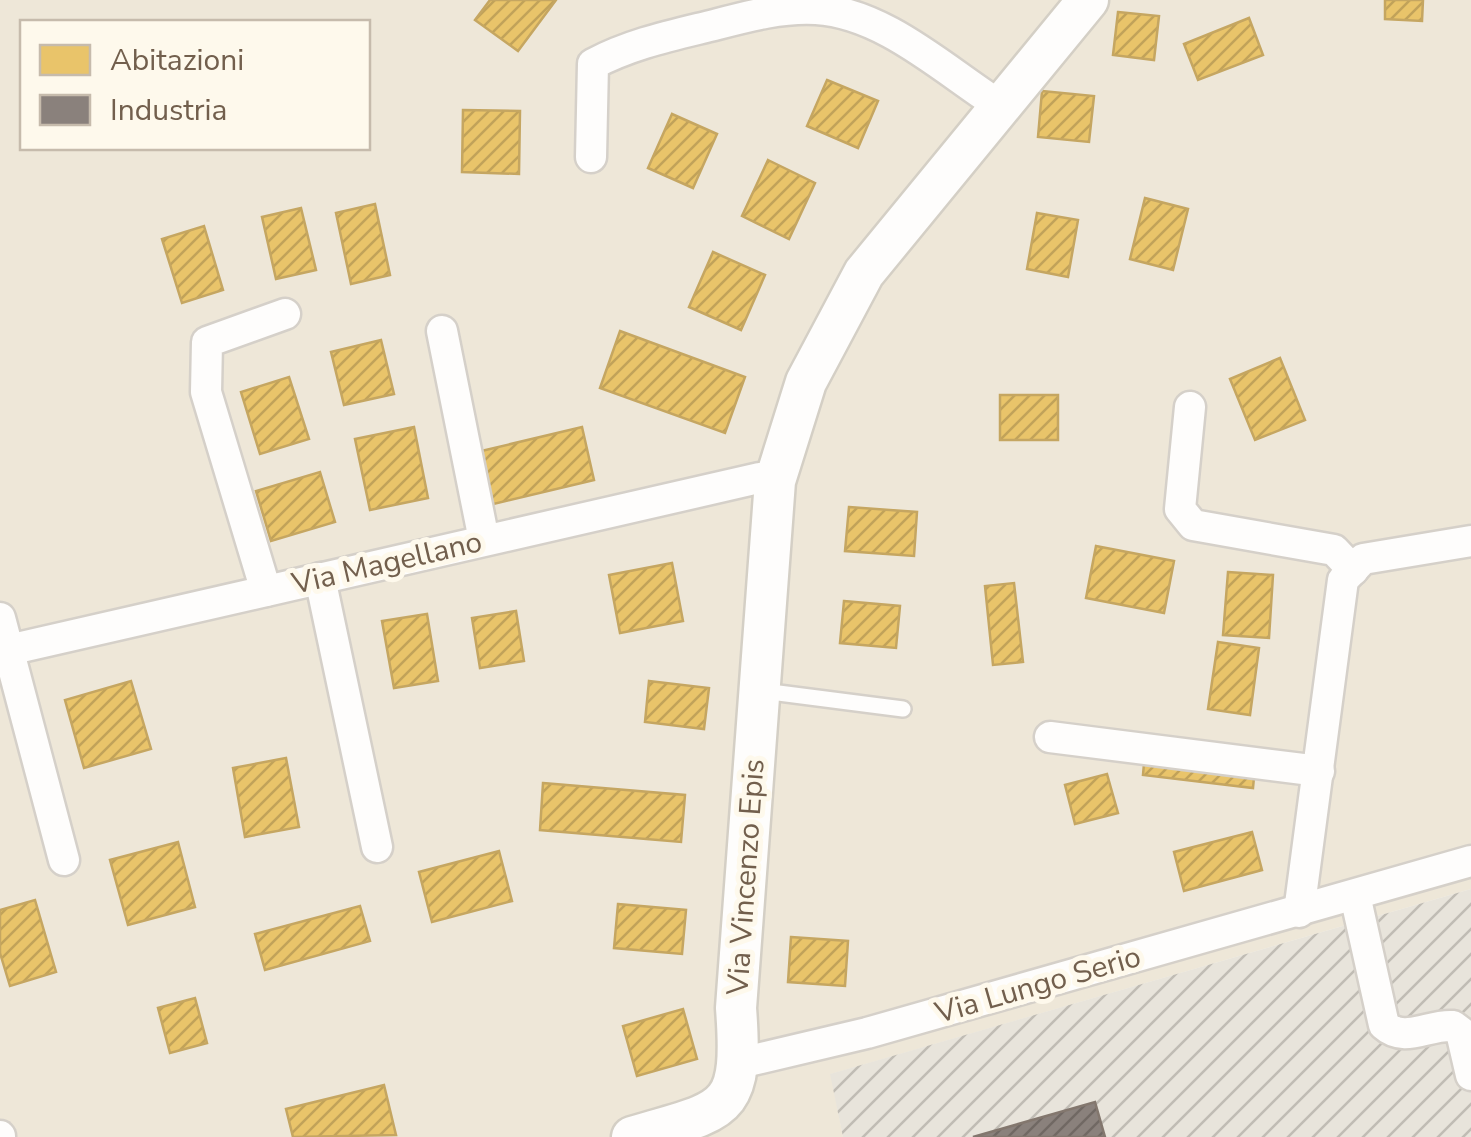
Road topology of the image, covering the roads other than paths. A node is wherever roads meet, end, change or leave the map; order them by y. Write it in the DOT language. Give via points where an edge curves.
graph roads {
  1 [pos="1088,0"];
  2 [pos="999,105"];
  3 [pos="591,156"];
  4 [pos="285,314"];
  5 [pos="442,331"];
  6 [pos="1190,406"];
  7 [pos="774,482"];
  8 [pos="484,540"];
  9 [pos="1471,541"];
  10 [pos="1353,570"];
  11 [pos="320,578"];
  12 [pos="266,591"];
  13 [pos="0,618"];
  14 [pos="4,651"];
  15 [pos="760,690"];
  16 [pos="903,708"];
  17 [pos="1050,737"];
  18 [pos="1320,772"];
  19 [pos="378,847"];
  20 [pos="64,860"];
  21 [pos="1471,860"];
  22 [pos="1356,895"];
  23 [pos="1299,912"];
  24 [pos="740,1064"];
  25 [pos="1471,1074"];
  26 [pos="632,1137"];
  1 -- 2 [label="street, Via Vincenzo Epis"];
  2 -- 3 [label="street" via="862,20 819,9 771,11 626,46 593,64"];
  2 -- 7 [label="street, Via Vincenzo Epis" via="864,272 806,382"];
  4 -- 12 [label="street" via="207,342 203,358 206,392"];
  5 -- 8 [label="street"];
  6 -- 10 [label="street" via="1180,509 1193,525 1334,550"];
  7 -- 8 [label="street, Via Magellano" via="759,478"];
  7 -- 15 [label="street, Via Vincenzo Epis"];
  8 -- 11 [label="street, Via Magellano"];
  9 -- 10 [label="street" via="1363,559"];
  10 -- 18 [label="street" via="1342,580"];
  11 -- 12 [label="street, Via Magellano"];
  11 -- 19 [label="street"];
  12 -- 14 [label="street, Via Magellano"];
  13 -- 14 [label="street"];
  14 -- 20 [label="street"];
  15 -- 16 [label="lane"];
  15 -- 24 [label="street, Via Vincenzo Epis" via="736,1008"];
  17 -- 18 [label="street"];
  18 -- 23 [label="street"];
  21 -- 22 [label="street, Via Lungo Serio"];
  22 -- 23 [label="street, Via Lungo Serio"];
  22 -- 25 [label="street" via="1384,1025 1406,1035 1453,1026 1461,1032"];
  23 -- 24 [label="street, Via Lungo Serio"];
  24 -- 26 [label="street" via="723,1103"];
}
